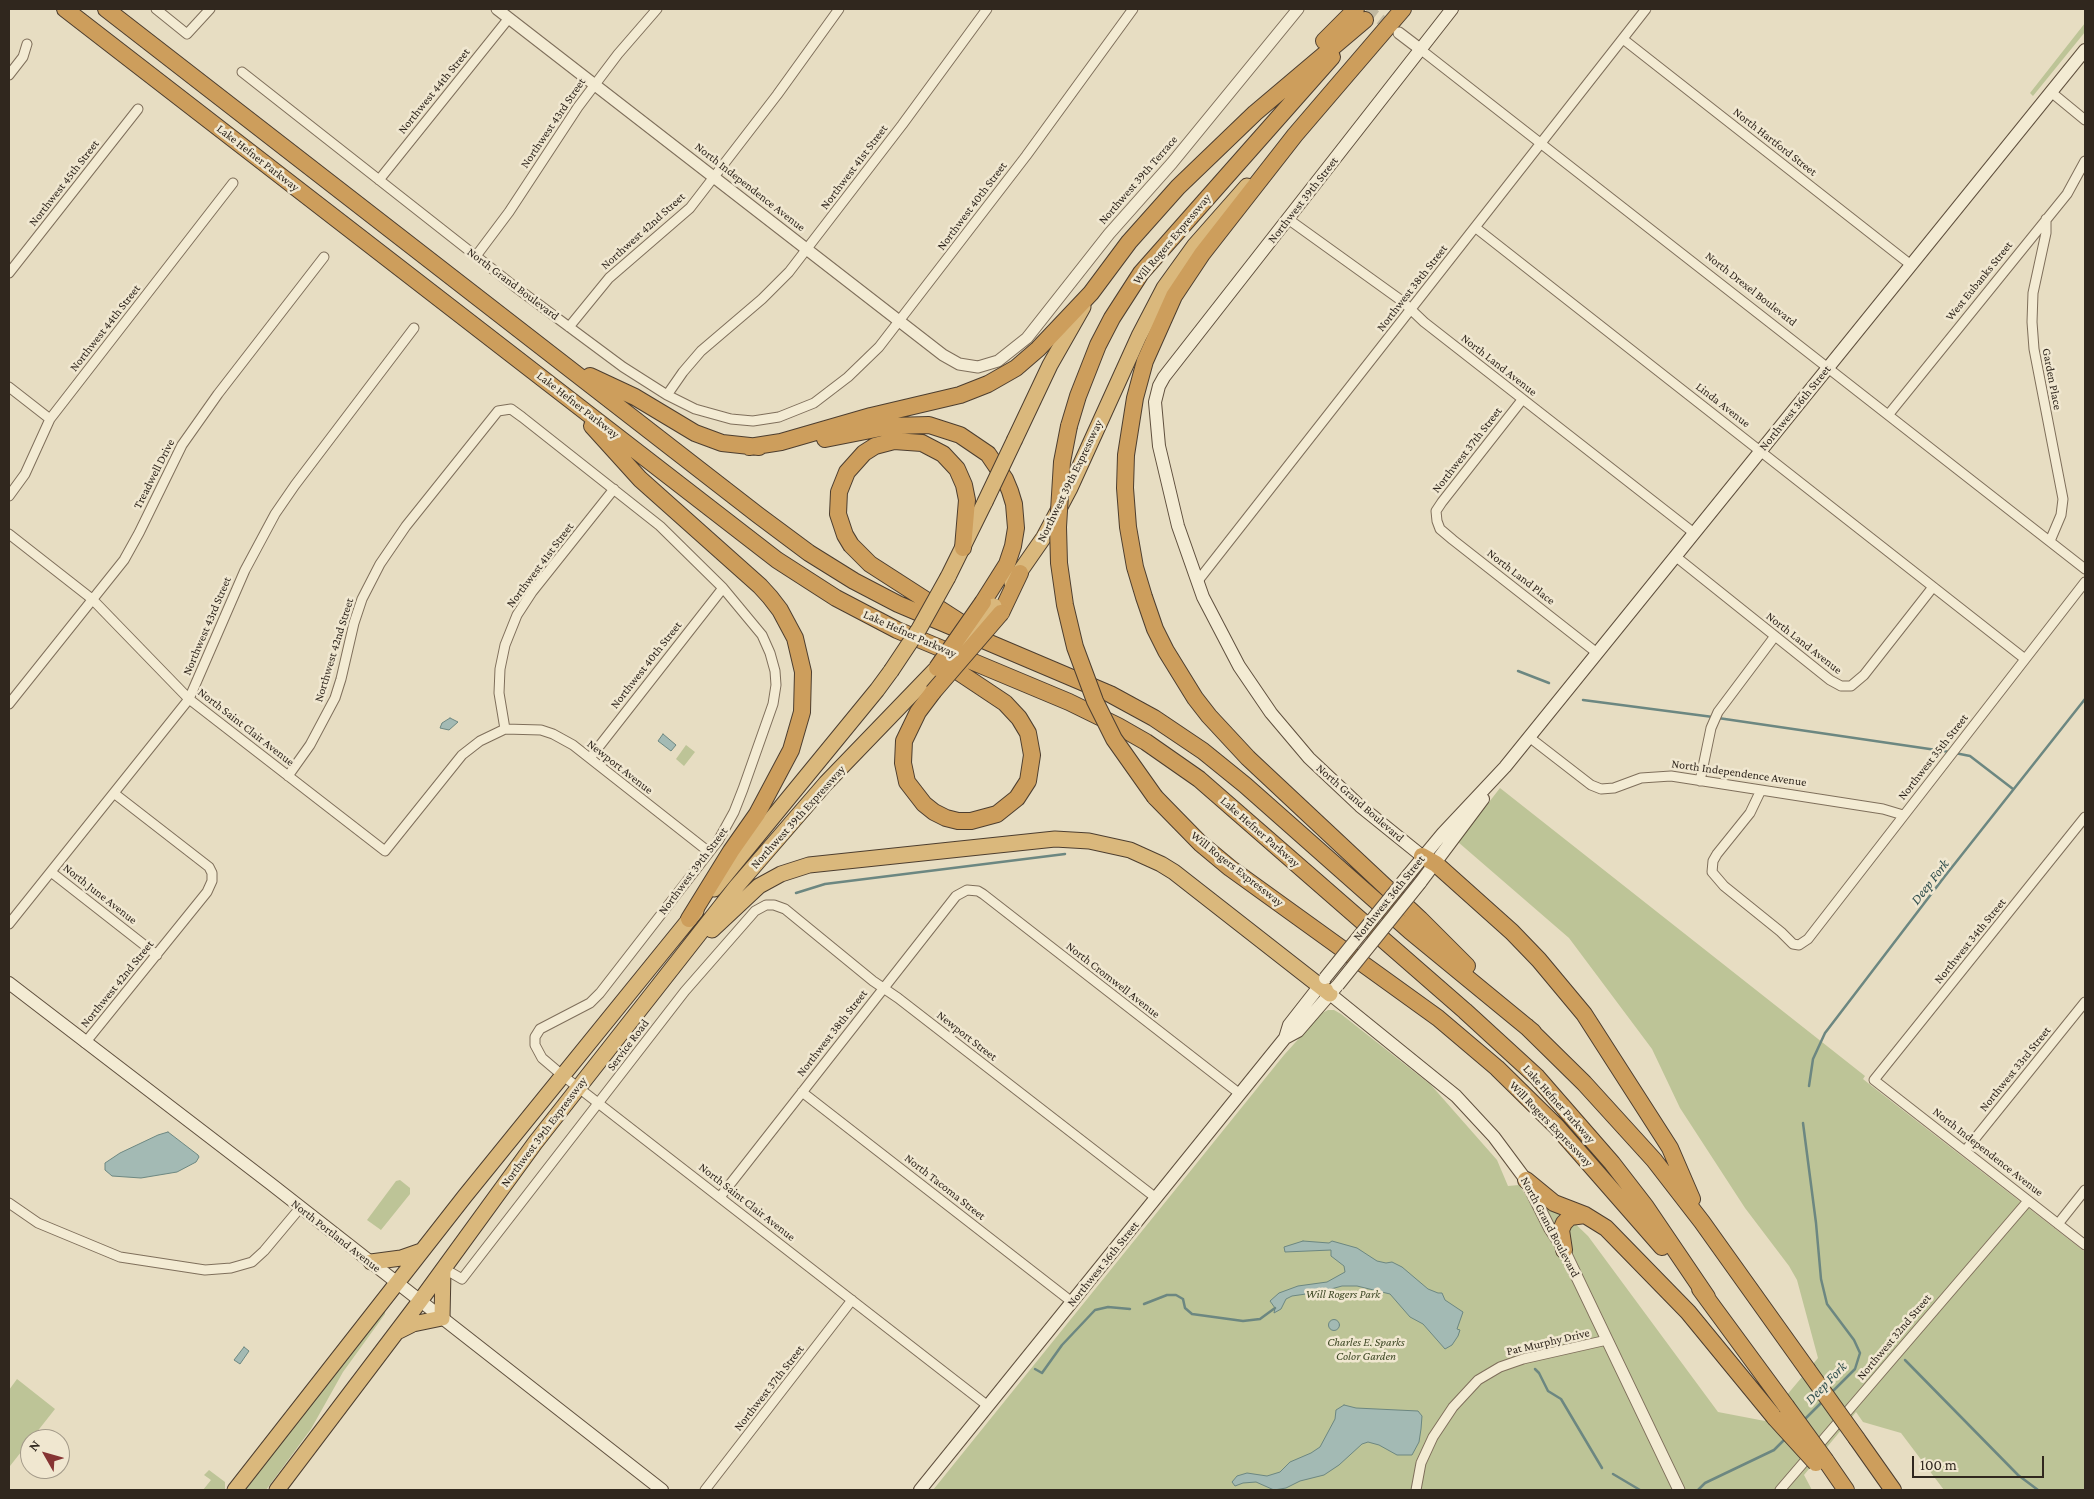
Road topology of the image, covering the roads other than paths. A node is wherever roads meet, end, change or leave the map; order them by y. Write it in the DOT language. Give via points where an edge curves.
graph roads {
  1 [pos="61,9"];
  2 [pos="106,9"];
  3 [pos="156,9"];
  4 [pos="210,9"];
  5 [pos="498,9"];
  6 [pos="657,9"];
  7 [pos="839,9"];
  8 [pos="987,9"];
  9 [pos="1133,9"];
  10 [pos="1298,9"];
  11 [pos="1403,9"];
  12 [pos="1452,9"];
  13 [pos="1646,9"];
  14 [pos="1365,12"];
  15 [pos="71,13"];
  16 [pos="509,18"];
  17 [pos="1399,33"];
  18 [pos="1622,39"];
  19 [pos="28,44"];
  20 [pos="1420,49"];
  21 [pos="2085,50"];
  22 [pos="242,72"];
  23 [pos="9,75"];
  24 [pos="595,84"];
  25 [pos="2051,92"];
  26 [pos="138,109"];
  27 [pos="2085,120"];
  28 [pos="1296,135"];
  29 [pos="1541,144"];
  30 [pos="2085,162"];
  31 [pos="714,177"];
  32 [pos="379,180"];
  33 [pos="233,183"];
  34 [pos="1288,219"];
  35 [pos="2046,219"];
  36 [pos="1476,228"];
  37 [pos="807,248"];
  38 [pos="476,256"];
  39 [pos="324,257"];
  40 [pos="1911,264"];
  41 [pos="9,274"];
  42 [pos="1091,294"];
  43 [pos="1411,310"];
  44 [pos="900,321"];
  45 [pos="569,327"];
  46 [pos="414,328"];
  47 [pos="563,364"];
  48 [pos="994,364"];
  49 [pos="1828,367"];
  50 [pos="9,387"];
  51 [pos="562,392"];
  52 [pos="1156,393"];
  53 [pos="667,394"];
  54 [pos="1522,400"];
  55 [pos="814,403"];
  56 [pos="1888,414"];
  57 [pos="50,419"];
  58 [pos="750,446"];
  59 [pos="1761,451"];
  60 [pos="614,489"];
  61 [pos="9,496"];
  62 [pos="1436,517"];
  63 [pos="1694,533"];
  64 [pos="9,534"];
  65 [pos="2050,541"];
  66 [pos="963,548"];
  67 [pos="1675,556"];
  68 [pos="2085,569"];
  69 [pos="1020,573"];
  70 [pos="1198,582"];
  71 [pos="2085,582"];
  72 [pos="1933,587"];
  73 [pos="723,588"];
  74 [pos="92,599"];
  75 [pos="993,607"];
  76 [pos="897,630"];
  77 [pos="1775,636"];
  78 [pos="996,645"];
  79 [pos="1597,652"];
  80 [pos="2025,659"];
  81 [pos="937,668"];
  82 [pos="926,689"];
  83 [pos="189,698"];
  84 [pos="9,704"];
  85 [pos="505,729"];
  86 [pos="1529,737"];
  87 [pos="590,758"];
  88 [pos="288,776"];
  89 [pos="1700,781"];
  90 [pos="1761,790"];
  91 [pos="115,794"];
  92 [pos="1903,815"];
  93 [pos="2085,817"];
  94 [pos="709,852"];
  95 [pos="1429,860"];
  96 [pos="51,872"];
  97 [pos="968,889"];
  98 [pos="759,908"];
  99 [pos="689,919"];
  100 [pos="9,924"];
  101 [pos="157,955"];
  102 [pos="668,973"];
  103 [pos="9,983"];
  104 [pos="1328,985"];
  105 [pos="883,988"];
  106 [pos="2085,1002"];
  107 [pos="570,1014"];
  108 [pos="1533,1032"];
  109 [pos="85,1043"];
  110 [pos="562,1075"];
  111 [pos="1874,1080"];
  112 [pos="579,1087"];
  113 [pos="802,1092"];
  114 [pos="1240,1094"];
  115 [pos="599,1103"];
  116 [pos="1965,1152"];
  117 [pos="1526,1180"];
  118 [pos="2085,1190"];
  119 [pos="720,1197"];
  120 [pos="1156,1198"];
  121 [pos="2028,1201"];
  122 [pos="9,1203"];
  123 [pos="300,1208"];
  124 [pos="1585,1215"];
  125 [pos="1702,1222"];
  126 [pos="2058,1224"];
  127 [pos="2085,1245"];
  128 [pos="423,1250"];
  129 [pos="1564,1250"];
  130 [pos="370,1262"];
  131 [pos="443,1268"];
  132 [pos="397,1283"];
  133 [pos="1707,1298"];
  134 [pos="852,1300"];
  135 [pos="420,1301"];
  136 [pos="1072,1302"];
  137 [pos="442,1318"];
  138 [pos="396,1332"];
  139 [pos="1607,1340"];
  140 [pos="988,1406"];
  141 [pos="1781,1412"];
  142 [pos="1823,1464"];
  143 [pos="235,1490"];
  144 [pos="277,1490"];
  145 [pos="662,1490"];
  146 [pos="705,1490"];
  147 [pos="920,1490"];
  148 [pos="1416,1490"];
  149 [pos="1678,1490"];
  150 [pos="1780,1490"];
  151 [pos="1838,1490"];
  152 [pos="1846,1490"];
  153 [pos="1893,1490"];
  1 -- 15 [label="highway, Lake Hefner Parkway"];
  2 -- 47 [label="highway, Lake Hefner Parkway"];
  3 -- 4 [label="street" via="187,34"];
  5 -- 16 [label="street, North Independence Avenue"];
  6 -- 24 [label="street, Northwest 43rd Street"];
  7 -- 31 [label="street, Northwest 42nd Street"];
  8 -- 37 [label="street, Northwest 41st Street"];
  9 -- 44 [label="street, Northwest 40th Street"];
  10 -- 48 [label="street, Northwest 39th Terrace" via="1100,245 1031,333"];
  11 -- 28 [label="highway"];
  12 -- 20 [label="main road, Northwest 39th Street"];
  13 -- 18 [label="street, Northwest 38th Street"];
  14 -- 42 [label="highway" via="1255,113 1153,214"];
  14 -- 133 [label="highway, Will Rogers Expressway, bridge" via="1141,273 1098,346 1078,396 1062,462 1059,563 1075,647 1095,701 1114,739 1155,797 1230,868 1438,1018 1497,1068 1557,1127"];
  15 -- 51 [label="highway, Lake Hefner Parkway"];
  16 -- 24 [label="street, North Independence Avenue"];
  16 -- 32 [label="street, Northwest 44th Street"];
  17 -- 20 [label="street, North Drexel Boulevard"];
  18 -- 29 [label="street, Northwest 38th Street"];
  18 -- 40 [label="street, North Hartford Street"];
  19 -- 23 [label="street" via="23,57"];
  20 -- 29 [label="street, North Drexel Boulevard"];
  20 -- 34 [label="main road, Northwest 39th Street"];
  21 -- 25 [label="main road, Northwest 36th Street"];
  22 -- 32 [label="street, North Grand Boulevard"];
  24 -- 31 [label="street, North Independence Avenue"];
  24 -- 38 [label="street, Northwest 43rd Street"];
  25 -- 27 [label="street"];
  25 -- 40 [label="main road, Northwest 36th Street"];
  26 -- 41 [label="street, Northwest 45th Street"];
  28 -- 69 [label="highway, Northwest 39th Expressway" via="1218,217 1173,274 1148,319 1057,513"];
  28 -- 108 [label="highway" via="1187,274 1163,317 1145,361 1135,398 1126,456 1128,527 1135,567 1166,652 1209,716 1248,758 1420,919"];
  29 -- 36 [label="street, Northwest 38th Street"];
  29 -- 49 [label="street, North Drexel Boulevard"];
  30 -- 35 [label="street, West Eubanks Street" via="2067,194"];
  31 -- 37 [label="street, North Independence Avenue"];
  31 -- 45 [label="street, Northwest 42nd Street" via="680,218 609,278"];
  32 -- 38 [label="street, North Grand Boulevard"];
  33 -- 57 [label="street, Northwest 44th Street"];
  34 -- 43 [label="street, North Land Avenue"];
  34 -- 52 [label="main road, Northwest 39th Street" via="1164,377"];
  35 -- 56 [label="street, West Eubanks Street"];
  35 -- 65 [label="street, Garden Place" via="2033,292 2032,322 2034,349 2063,499 2061,515"];
  36 -- 43 [label="street, Northwest 38th Street"];
  36 -- 59 [label="street, Linda Avenue"];
  37 -- 44 [label="street, North Independence Avenue"];
  37 -- 53 [label="street, Northwest 41st Street" via="776,286 701,351"];
  38 -- 45 [label="street, North Grand Boulevard"];
  39 -- 74 [label="street, Treadwell Drive" via="182,445 124,560"];
  40 -- 49 [label="main road, Northwest 36th Street"];
  42 -- 58 [label="highway" via="1029,358 983,387 781,442"];
  42 -- 66 [label="highway, Northwest 39th Expressway, bridge" via="1058,349"];
  43 -- 54 [label="street, North Land Avenue"];
  43 -- 70 [label="street, Northwest 38th Street"];
  44 -- 48 [label="street, North Independence Avenue" via="959,364 978,367"];
  44 -- 55 [label="street, Northwest 40th Street" via="862,364"];
  45 -- 53 [label="street, North Grand Boulevard" via="623,368"];
  46 -- 83 [label="street, Northwest 43rd Street" via="275,514 245,570"];
  47 -- 58 [label="highway" via="635,397 696,433 722,443"];
  47 -- 78 [label="highway, Lake Hefner Parkway" via="758,515 831,567 898,604"];
  49 -- 56 [label="street, North Drexel Boulevard"];
  49 -- 59 [label="main road, Northwest 36th Street"];
  50 -- 57 [label="street"];
  51 -- 76 [label="highway, Lake Hefner Parkway" via="777,560 822,590"];
  51 -- 99 [label="highway" via="640,479 760,586 780,610 800,653 804,692 800,722 791,750 757,814"];
  52 -- 70 [label="main road, North Grand Boulevard" via="1156,425 1165,476"];
  53 -- 55 [label="street, North Grand Boulevard" via="708,414 742,421 779,417"];
  54 -- 62 [label="street, Northwest 37th Street" via="1442,502"];
  54 -- 63 [label="street, North Land Avenue"];
  56 -- 65 [label="street, North Drexel Boulevard"];
  57 -- 61 [label="street, Northwest 44th Street" via="25,474"];
  58 -- 75 [label="highway" via="782,447 910,424 948,430 974,443 988,454 1005,479 1016,516 1014,541"];
  59 -- 63 [label="main road, Northwest 36th Street"];
  59 -- 72 [label="street, Linda Avenue"];
  60 -- 73 [label="street" via="660,526"];
  60 -- 85 [label="street, Northwest 41st Street" via="517,615 500,669 499,693"];
  60 -- 88 [label="street, Northwest 42nd Street" via="516,413 507,409 496,413 406,526 380,564 356,616 334,698 310,745"];
  62 -- 79 [label="street, North Land Place" via="1445,534"];
  63 -- 67 [label="main road, Northwest 36th Street"];
  64 -- 74 [label="street, North Saint Clair Avenue"];
  65 -- 68 [label="street, North Drexel Boulevard"];
  66 -- 78 [label="highway" via="967,500 964,485 957,469 943,454 922,443 894,441 864,453 847,472 839,492 838,514 844,535 851,545 870,564"];
  66 -- 99 [label="highway, Northwest 39th Expressway, bridge" via="919,629 877,690"];
  67 -- 77 [label="street, North Land Avenue"];
  67 -- 79 [label="main road, Northwest 36th Street"];
  69 -- 75 [label="highway"];
  70 -- 95 [label="main road, North Grand Boulevard" via="1232,654 1281,725 1343,791"];
  71 -- 80 [label="street, Northwest 35th Street"];
  72 -- 77 [label="street, North Land Avenue" via="1864,675 1851,686 1837,684"];
  72 -- 80 [label="street, Linda Avenue"];
  73 -- 87 [label="street, Northwest 40th Street"];
  73 -- 94 [label="street, Northwest 39th Street" via="762,635 770,653 776,685 773,704 749,776 730,820"];
  74 -- 83 [label="street, North Saint Clair Avenue"];
  74 -- 84 [label="street, Treadwell Drive"];
  75 -- 81 [label="highway, bridge"];
  75 -- 82 [label="highway, bridge"];
  76 -- 82 [label="highway" via="999,698 1023,723 1032,749 1030,775 1017,798 997,814 972,821 946,818 924,804 908,782 903,763 904,741"];
  76 -- 133 [label="highway, Lake Hefner Parkway" via="1084,708 1146,742 1199,779 1458,1004 1537,1077 1646,1206"];
  77 -- 89 [label="street" via="1718,712"];
  78 -- 108 [label="highway, Lake Hefner Parkway" via="1110,694 1154,718 1203,751 1410,931"];
  79 -- 86 [label="main road, Northwest 36th Street"];
  80 -- 92 [label="street, Northwest 35th Street"];
  81 -- 82 [label="highway, Northwest 39th Expressway"];
  82 -- 102 [label="highway, Northwest 39th Expressway" via="787,826"];
  83 -- 88 [label="street, North Saint Clair Avenue"];
  83 -- 91 [label="street, Northwest 43rd Street"];
  85 -- 87 [label="street, Newport Avenue" via="541,730 553,734"];
  85 -- 88 [label="street, North Saint Clair Avenue" via="480,741 462,756 385,851"];
  86 -- 89 [label="street, North Independence Avenue" via="1601,790 1656,776"];
  86 -- 95 [label="main road, Northwest 36th Street"];
  87 -- 94 [label="street, Newport Avenue"];
  89 -- 90 [label="street, North Independence Avenue"];
  90 -- 92 [label="street, North Independence Avenue"];
  90 -- 92 [label="street, Northwest 35th Street" via="1750,813 1717,854 1712,872 1793,944 1799,945 1808,939"];
  91 -- 96 [label="street, Northwest 43rd Street"];
  91 -- 101 [label="street, Northwest 42nd Street" via="209,867 212,873 211,887"];
  93 -- 111 [label="street, Northwest 34th Street"];
  94 -- 107 [label="street, Northwest 39th Street" via="600,993 590,1004"];
  95 -- 104 [label="main road, Northwest 36th Street, bridge" via="1409,874"];
  95 -- 104 [label="main road, Northwest 36th Street, bridge" via="1420,883"];
  95 -- 125 [label="highway" via="1512,932 1584,1014 1670,1148"];
  96 -- 100 [label="street, Northwest 43rd Street"];
  96 -- 101 [label="street, North June Avenue"];
  97 -- 105 [label="street, Northwest 38th Street" via="956,896"];
  97 -- 114 [label="street, North Cromwell Avenue" via="983,894"];
  98 -- 105 [label="street, Newport Street" via="771,904 786,910"];
  98 -- 115 [label="street, Service Road" via="685,991"];
  99 -- 110 [label="highway, Northwest 39th Expressway"];
  101 -- 109 [label="street, Northwest 42nd Street"];
  102 -- 104 [label="highway" via="755,889 792,870 832,862 1070,839 1110,844 1161,864"];
  102 -- 112 [label="highway, Northwest 39th Expressway"];
  103 -- 109 [label="main road, North Portland Avenue"];
  104 -- 114 [label="main road, Northwest 36th Street" via="1289,1025 1285,1038"];
  104 -- 117 [label="main road, North Grand Boulevard" via="1456,1096 1494,1137"];
  105 -- 113 [label="street, Northwest 38th Street"];
  105 -- 120 [label="street, Newport Street"];
  106 -- 116 [label="street, Northwest 33rd Street"];
  107 -- 110 [label="street, North Saint Clair Avenue" via="543,1027 535,1041 542,1058"];
  108 -- 125 [label="highway" via="1626,1127"];
  109 -- 123 [label="main road, North Portland Avenue"];
  110 -- 112 [label="street, North Saint Clair Avenue"];
  110 -- 128 [label="highway, Northwest 39th Expressway"];
  111 -- 116 [label="street, North Independence Avenue"];
  112 -- 115 [label="street, North Saint Clair Avenue"];
  112 -- 131 [label="highway, Northwest 39th Expressway"];
  113 -- 119 [label="street, Northwest 38th Street"];
  113 -- 136 [label="street, North Tacoma Street"];
  114 -- 120 [label="main road, Northwest 36th Street"];
  115 -- 119 [label="street, North Saint Clair Avenue"];
  115 -- 131 [label="street, Service Road" via="462,1279"];
  116 -- 121 [label="street, North Independence Avenue"];
  117 -- 124 [label="highway" via="1554,1203"];
  117 -- 129 [label="street, North Grand Boulevard"];
  118 -- 126 [label="street"];
  119 -- 134 [label="street, North Saint Clair Avenue"];
  120 -- 136 [label="main road, Northwest 36th Street"];
  121 -- 126 [label="street, North Independence Avenue"];
  121 -- 150 [label="street, Northwest 32nd Street"];
  122 -- 123 [label="street" via="38,1224 120,1257 205,1270 252,1262"];
  123 -- 130 [label="main road, North Portland Avenue"];
  124 -- 129 [label="highway" via="1570,1217 1564,1222 1561,1230"];
  124 -- 141 [label="highway" via="1606,1228"];
  125 -- 153 [label="highway, bridge"];
  126 -- 127 [label="street, North Independence Avenue"];
  128 -- 130 [label="highway" via="401,1258"];
  128 -- 132 [label="highway, Northwest 39th Expressway"];
  129 -- 139 [label="street, North Grand Boulevard"];
  130 -- 132 [label="main road, North Portland Avenue"];
  131 -- 135 [label="highway, Northwest 39th Expressway"];
  131 -- 137 [label="highway"];
  132 -- 135 [label="main road, North Portland Avenue"];
  132 -- 143 [label="highway, Northwest 39th Expressway"];
  133 -- 141 [label="highway, Will Rogers Expressway"];
  134 -- 140 [label="street, North Saint Clair Avenue"];
  134 -- 146 [label="street, Northwest 37th Street"];
  135 -- 137 [label="main road, North Portland Avenue"];
  135 -- 138 [label="highway, Northwest 39th Expressway"];
  136 -- 140 [label="main road, Northwest 36th Street"];
  137 -- 138 [label="highway" via="413,1324"];
  137 -- 145 [label="main road, North Portland Avenue"];
  138 -- 144 [label="highway, Northwest 39th Expressway"];
  139 -- 148 [label="street, Pat Murphy Drive" via="1523,1359 1478,1380 1453,1406 1434,1438 1421,1463"];
  139 -- 149 [label="street, North Grand Boulevard"];
  140 -- 147 [label="main road, Northwest 36th Street"];
  141 -- 142 [label="highway, Will Rogers Expressway, bridge"];
  142 -- 151 [label="highway"];
  142 -- 152 [label="highway, Will Rogers Expressway"];
}
